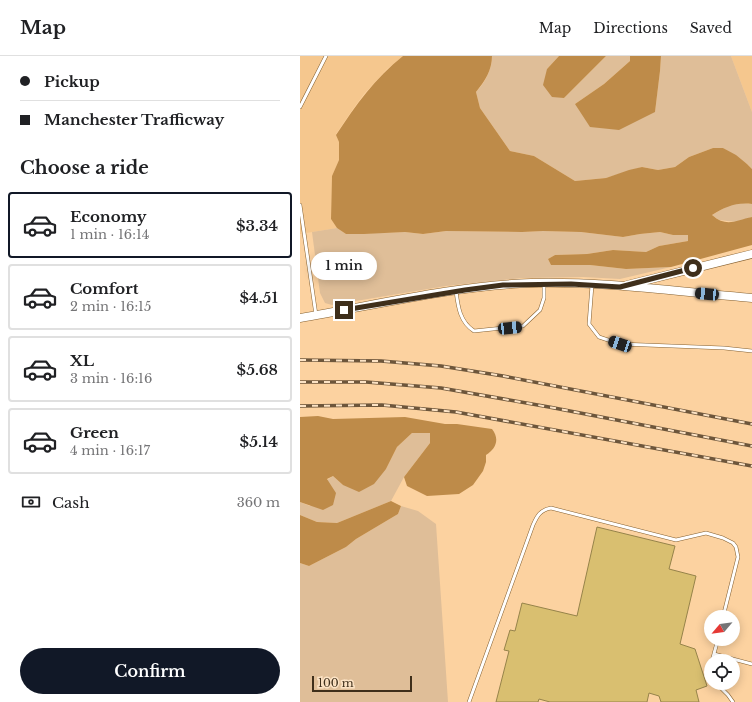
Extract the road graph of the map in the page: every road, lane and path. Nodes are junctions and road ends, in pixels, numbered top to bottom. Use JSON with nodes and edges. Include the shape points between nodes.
{"nodes":[{"id":1,"x":326,"y":56,"type":"edge"},
{"id":2,"x":300,"y":107,"type":"edge"},
{"id":3,"x":300,"y":205,"type":"edge"},
{"id":4,"x":752,"y":254,"type":"edge"},
{"id":5,"x":544,"y":283,"type":"junction"},
{"id":6,"x":592,"y":285,"type":"junction"},
{"id":7,"x":620,"y":287,"type":"junction"},
{"id":8,"x":456,"y":291,"type":"junction"},
{"id":9,"x":752,"y":298,"type":"edge"},
{"id":10,"x":316,"y":315,"type":"junction"},
{"id":11,"x":300,"y":318,"type":"edge"},
{"id":12,"x":752,"y":351,"type":"edge"},
{"id":13,"x":725,"y":610,"type":"edge"},
{"id":14,"x":716,"y":646,"type":"edge"},
{"id":15,"x":714,"y":654,"type":"edge"},
{"id":16,"x":740,"y":661,"type":"edge"},
{"id":17,"x":752,"y":664,"type":"edge"},
{"id":18,"x":724,"y":690,"type":"edge"},
{"id":19,"x":469,"y":702,"type":"edge"},
{"id":20,"x":733,"y":702,"type":"edge"}],
"edges":[{"from":1,"to":2,"type":"lane"},
{"from":3,"to":10,"type":"lane"},
{"from":4,"to":7,"type":"main road"},
{"from":5,"to":6,"type":"main road"},
{"from":5,"to":8,"type":"main road"},
{"from":5,"to":8,"type":"lane","via":[[544,298],[540,310],[523,326],[474,331],[462,319]]},
{"from":6,"to":7,"type":"main road"},
{"from":6,"to":12,"type":"lane","via":[[590,324],[599,337],[620,344]]},
{"from":7,"to":9,"type":"main road"},
{"from":8,"to":10,"type":"main road"},
{"from":10,"to":11,"type":"main road"},
{"from":13,"to":19,"type":"lane","via":[[738,557],[733,543],[706,533],[676,540],[551,508],[543,510],[533,525]]},
{"from":14,"to":15,"type":"lane"},
{"from":16,"to":17,"type":"lane"},
{"from":18,"to":20,"type":"lane"}]}
